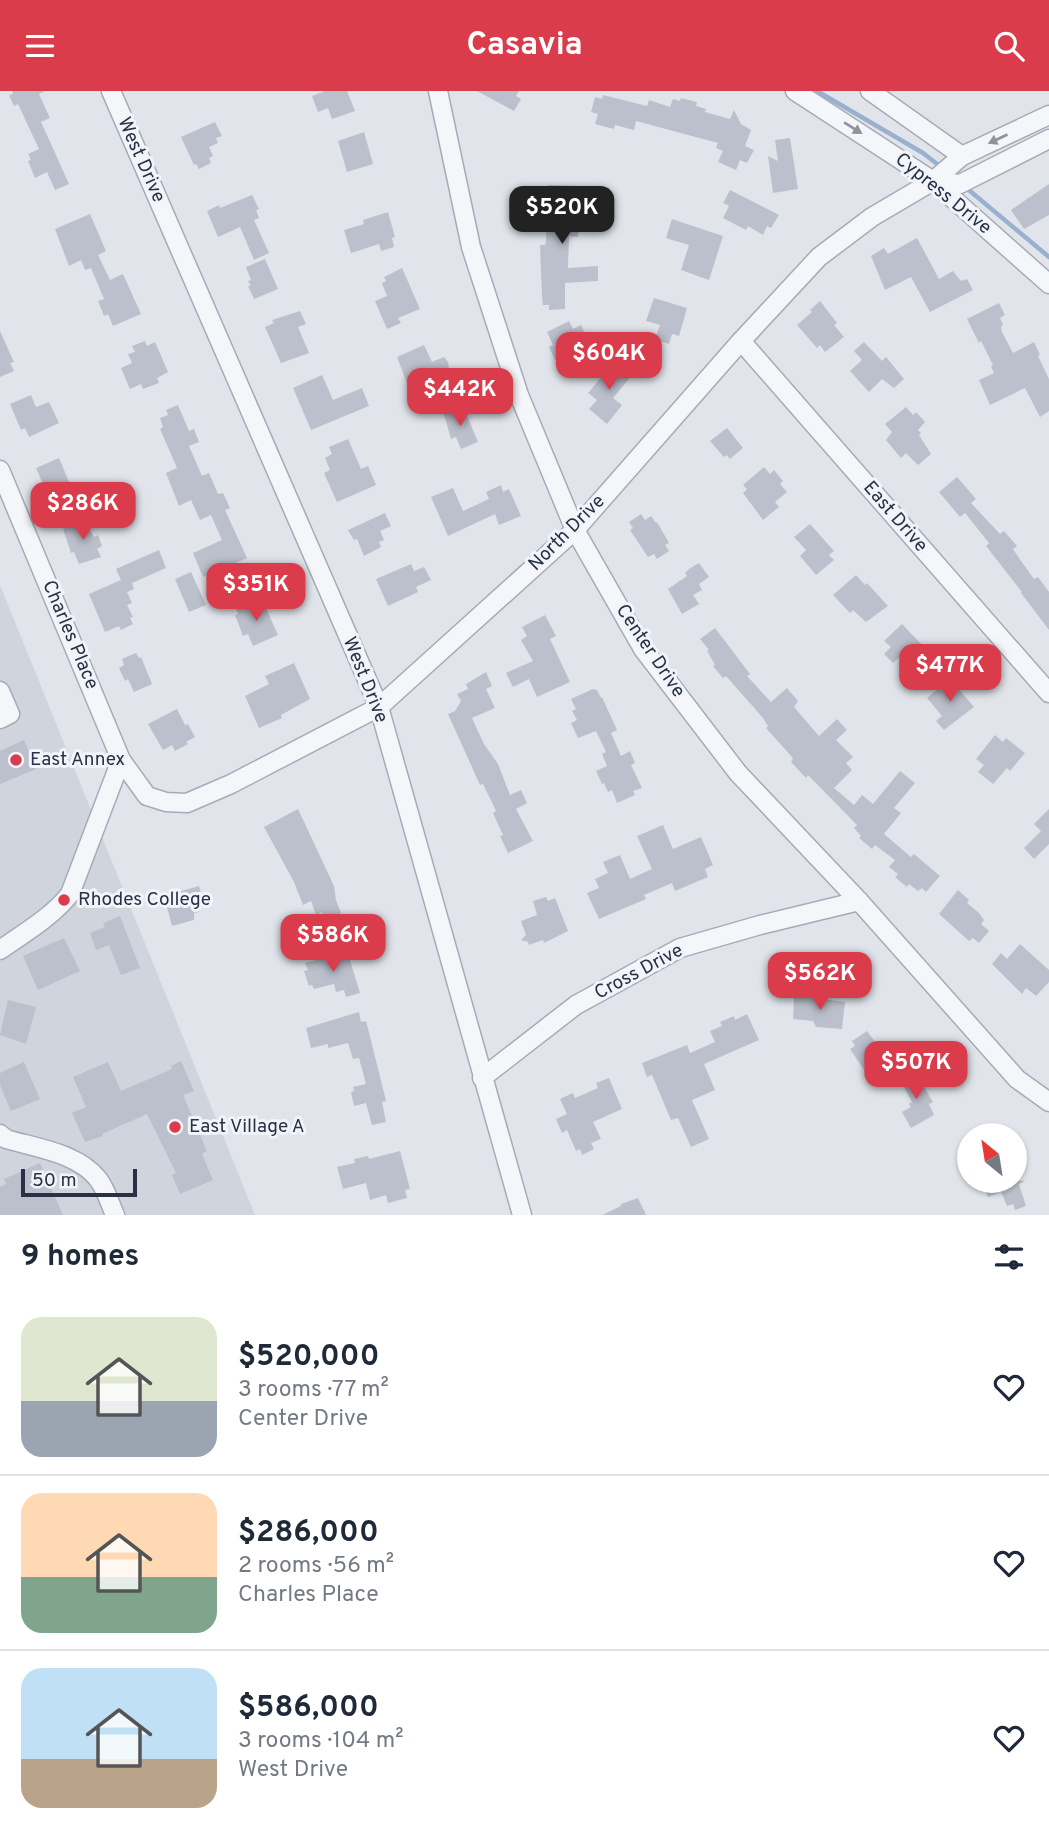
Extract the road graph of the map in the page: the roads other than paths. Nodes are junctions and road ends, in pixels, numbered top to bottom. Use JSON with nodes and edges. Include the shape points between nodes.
{"nodes":[{"id":1,"x":111,"y":91,"type":"edge"},
{"id":2,"x":439,"y":91,"type":"edge"},
{"id":3,"x":795,"y":91,"type":"edge"},
{"id":4,"x":870,"y":91,"type":"edge"},
{"id":5,"x":1049,"y":115,"type":"edge"},
{"id":6,"x":1049,"y":139,"type":"edge"},
{"id":7,"x":950,"y":174,"type":"junction"},
{"id":8,"x":1049,"y":284,"type":"edge"},
{"id":9,"x":741,"y":341,"type":"junction"},
{"id":10,"x":0,"y":470,"type":"edge"},
{"id":11,"x":575,"y":530,"type":"junction"},
{"id":12,"x":0,"y":691,"type":"edge"},
{"id":13,"x":1049,"y":693,"type":"edge"},
{"id":14,"x":379,"y":707,"type":"junction"},
{"id":15,"x":0,"y":719,"type":"edge"},
{"id":16,"x":121,"y":760,"type":"junction"},
{"id":17,"x":147,"y":796,"type":"joint"},
{"id":18,"x":859,"y":901,"type":"junction"},
{"id":19,"x":0,"y":950,"type":"edge"},
{"id":20,"x":482,"y":1077,"type":"junction"},
{"id":21,"x":1049,"y":1102,"type":"edge"},
{"id":22,"x":0,"y":1134,"type":"edge"},
{"id":23,"x":115,"y":1215,"type":"edge"},
{"id":24,"x":522,"y":1215,"type":"edge"}],
"edges":[{"from":1,"to":14,"type":"street","name":"West Drive"},
{"from":2,"to":11,"type":"street","name":"Center Drive","via":[[471,247],[519,395]]},
{"from":3,"to":7,"type":"street","name":"Cypress Drive","one_way":true},
{"from":4,"to":7,"type":"street","name":"Cypress Drive"},
{"from":5,"to":7,"type":"street","name":"North Drive","one_way":true},
{"from":6,"to":7,"type":"street","name":"North Drive"},
{"from":7,"to":8,"type":"street","name":"Cypress Drive"},
{"from":7,"to":9,"type":"street","name":"North Drive","via":[[872,217],[819,257]]},
{"from":9,"to":11,"type":"street","name":"North Drive"},
{"from":9,"to":13,"type":"street","name":"East Drive"},
{"from":10,"to":16,"type":"street","name":"Charles Place"},
{"from":11,"to":14,"type":"street","name":"North Drive"},
{"from":11,"to":18,"type":"street","name":"Center Drive","via":[[643,649],[738,773]]},
{"from":12,"to":15,"type":"street","via":[[10,715]]},
{"from":14,"to":17,"type":"street","name":"North Drive","via":[[187,803]]},
{"from":14,"to":20,"type":"street","name":"West Drive"},
{"from":16,"to":17,"type":"street","name":"Charles Place"},
{"from":16,"to":19,"type":"street","via":[[70,894]]},
{"from":18,"to":20,"type":"street","name":"Cross Drive","via":[[680,948],[576,1005]]},
{"from":18,"to":21,"type":"street","name":"Center Drive","via":[[1017,1079]]},
{"from":20,"to":24,"type":"street","name":"West Drive"},
{"from":22,"to":23,"type":"street","via":[[77,1161],[99,1181]]}]}
